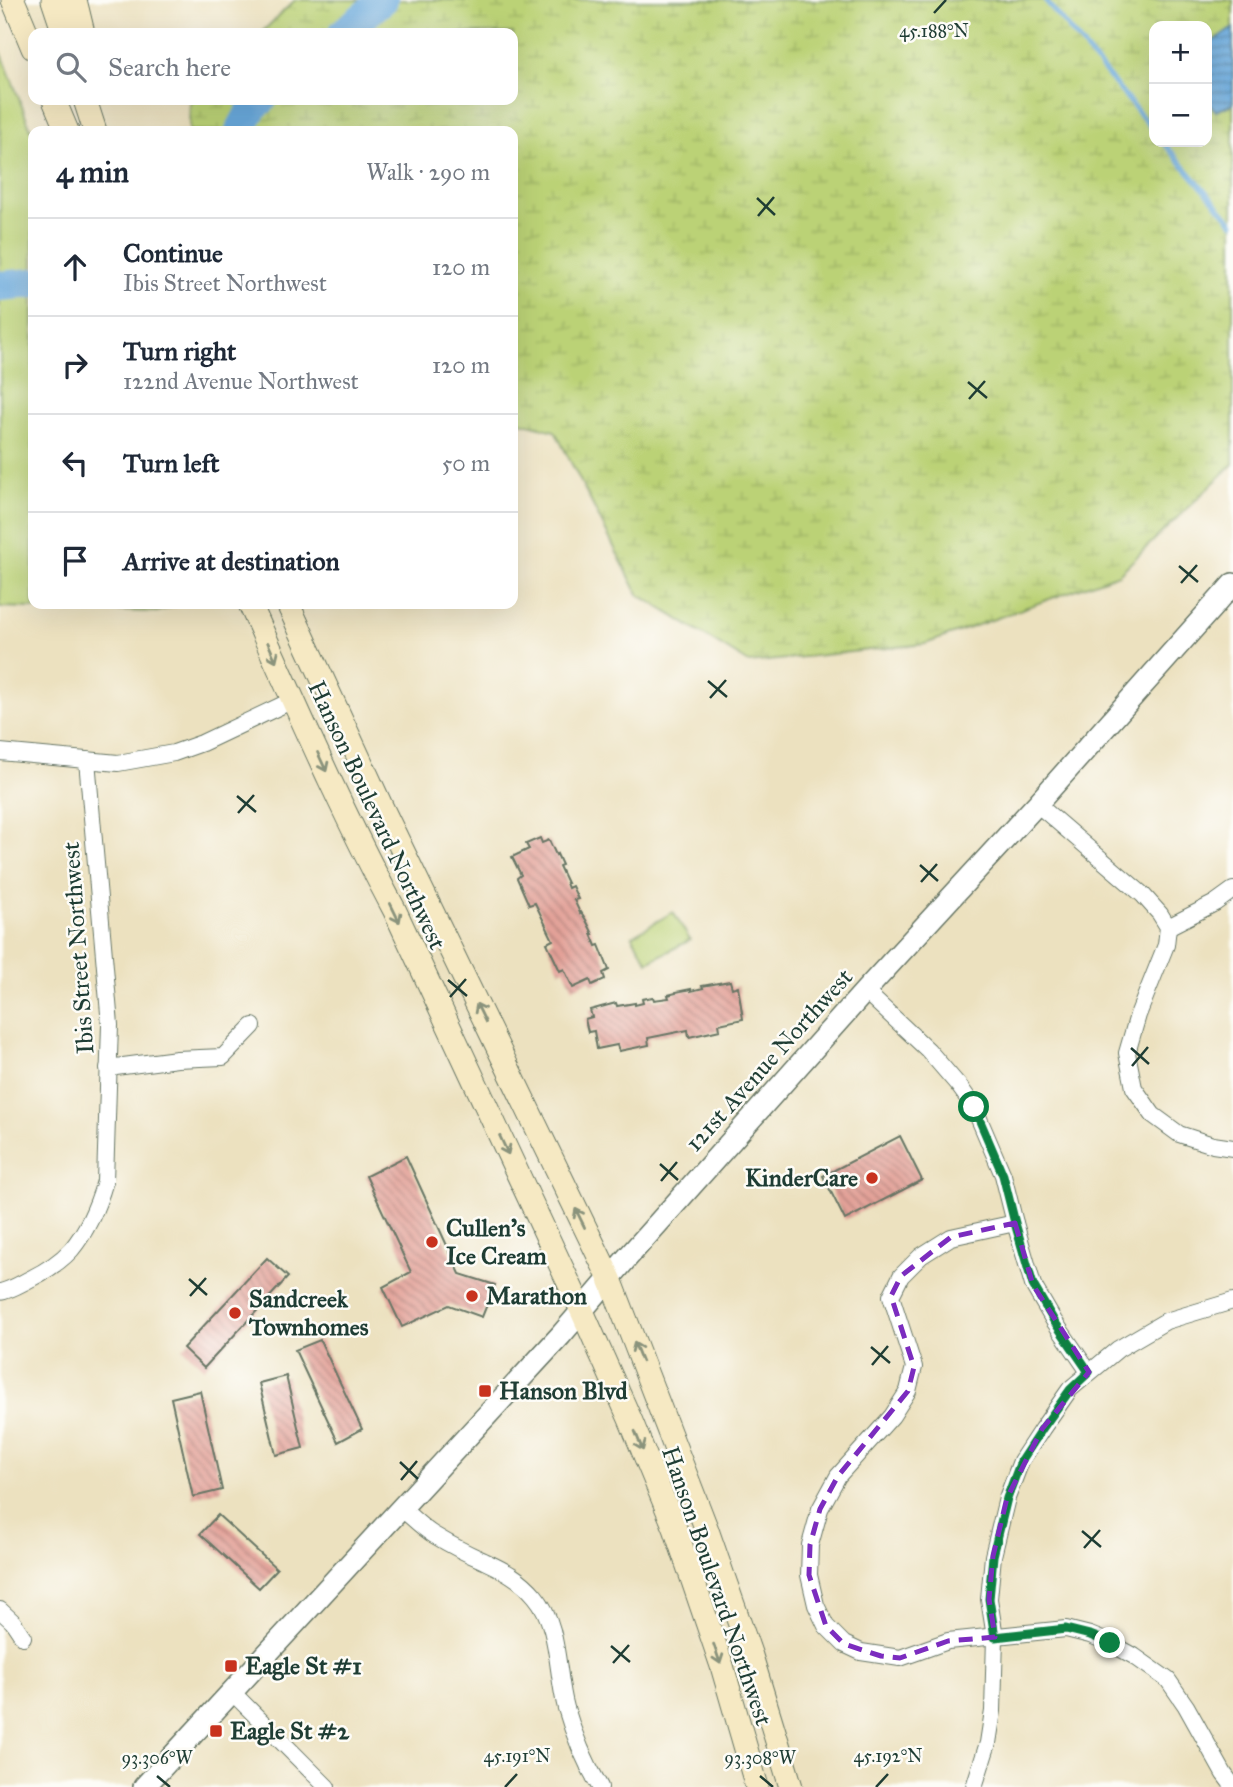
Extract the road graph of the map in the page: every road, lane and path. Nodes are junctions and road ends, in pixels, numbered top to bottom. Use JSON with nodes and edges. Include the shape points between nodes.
{"nodes":[{"id":1,"x":13,"y":0,"type":"edge"},
{"id":2,"x":53,"y":0,"type":"edge"},
{"id":3,"x":75,"y":0,"type":"edge"},
{"id":4,"x":62,"y":28,"type":"edge"},
{"id":5,"x":82,"y":28,"type":"edge"},
{"id":6,"x":28,"y":36,"type":"edge"},
{"id":7,"x":56,"y":105,"type":"edge"},
{"id":8,"x":87,"y":105,"type":"edge"},
{"id":9,"x":98,"y":105,"type":"edge"},
{"id":10,"x":65,"y":126,"type":"edge"},
{"id":11,"x":93,"y":126,"type":"edge"},
{"id":12,"x":101,"y":126,"type":"edge"},
{"id":13,"x":1232,"y":587,"type":"edge"},
{"id":14,"x":252,"y":609,"type":"edge"},
{"id":15,"x":277,"y":609,"type":"edge"},
{"id":16,"x":290,"y":609,"type":"edge"},
{"id":17,"x":293,"y":700,"type":"junction"},
{"id":18,"x":0,"y":752,"type":"edge"},
{"id":19,"x":86,"y":760,"type":"junction"},
{"id":20,"x":1037,"y":804,"type":"junction"},
{"id":21,"x":405,"y":856,"type":"junction"},
{"id":22,"x":1233,"y":890,"type":"edge"},
{"id":23,"x":1168,"y":927,"type":"junction"},
{"id":24,"x":865,"y":991,"type":"junction"},
{"id":25,"x":253,"y":1026,"type":"dead end"},
{"id":26,"x":108,"y":1068,"type":"junction"},
{"id":27,"x":1233,"y":1148,"type":"edge"},
{"id":28,"x":1015,"y":1223,"type":"junction"},
{"id":29,"x":610,"y":1279,"type":"junction"},
{"id":30,"x":0,"y":1292,"type":"edge"},
{"id":31,"x":1233,"y":1301,"type":"edge"},
{"id":32,"x":582,"y":1311,"type":"junction"},
{"id":33,"x":1089,"y":1372,"type":"junction"},
{"id":34,"x":401,"y":1508,"type":"junction"},
{"id":35,"x":0,"y":1610,"type":"edge"},
{"id":36,"x":23,"y":1637,"type":"dead end"},
{"id":37,"x":995,"y":1637,"type":"junction"},
{"id":38,"x":232,"y":1692,"type":"junction"},
{"id":39,"x":1233,"y":1786,"type":"edge"},
{"id":40,"x":144,"y":1787,"type":"edge"},
{"id":41,"x":327,"y":1787,"type":"edge"},
{"id":42,"x":600,"y":1787,"type":"edge"},
{"id":43,"x":757,"y":1787,"type":"edge"},
{"id":44,"x":791,"y":1787,"type":"edge"},
{"id":45,"x":974,"y":1787,"type":"edge"}],
"edges":[{"from":1,"to":6,"type":"main road"},
{"from":2,"to":4,"type":"main road"},
{"from":3,"to":5,"type":"main road"},
{"from":7,"to":10,"type":"main road"},
{"from":8,"to":11,"type":"main road"},
{"from":9,"to":12,"type":"main road"},
{"from":13,"to":20,"type":"street","name":"121st Avenue Northwest"},
{"from":14,"to":17,"type":"main road","name":"Hanson Boulevard Northwest","one_way":true},
{"from":15,"to":21,"type":"main road","via":[[383,835]]},
{"from":16,"to":21,"type":"main road","name":"Hanson Boulevard Northwest"},
{"from":17,"to":19,"type":"street","via":[[174,753],[118,763]]},
{"from":17,"to":32,"type":"main road","name":"Hanson Boulevard Northwest","one_way":true},
{"from":18,"to":19,"type":"street"},
{"from":19,"to":26,"type":"street","name":"Ibis Street Northwest","via":[[110,1026]]},
{"from":20,"to":23,"type":"street","via":[[1143,895]]},
{"from":20,"to":24,"type":"street","name":"121st Avenue Northwest"},
{"from":29,"to":21,"type":"main road","name":"Hanson Boulevard Northwest","one_way":true},
{"from":22,"to":23,"type":"street"},
{"from":23,"to":27,"type":"street","via":[[1127,1053],[1134,1088],[1153,1115],[1179,1134]]},
{"from":24,"to":28,"type":"street","via":[[928,1050],[974,1107],[1003,1175]]},
{"from":24,"to":29,"type":"street","name":"121st Avenue Northwest"},
{"from":25,"to":26,"type":"street","via":[[223,1057]]},
{"from":26,"to":30,"type":"street","name":"Ibis Street Northwest","via":[[105,1181],[99,1202],[70,1251],[42,1273]]},
{"from":28,"to":33,"type":"street","via":[[1033,1285]]},
{"from":28,"to":37,"type":"street","via":[[951,1237],[901,1276],[891,1296],[914,1367],[908,1391],[892,1416],[838,1476],[820,1508],[810,1545],[809,1575],[826,1626],[861,1652],[900,1658],[948,1641]]},
{"from":29,"to":32,"type":"street","name":"121st Avenue Northwest"},
{"from":44,"to":29,"type":"main road","name":"Hanson Boulevard Northwest","one_way":true,"via":[[707,1530]]},
{"from":31,"to":33,"type":"street","via":[[1166,1321]]},
{"from":32,"to":34,"type":"street","name":"121st Avenue Northwest"},
{"from":32,"to":43,"type":"main road","name":"Hanson Boulevard Northwest","one_way":true,"via":[[675,1528]]},
{"from":33,"to":37,"type":"street","via":[[1070,1390],[1021,1461],[1007,1498],[993,1556],[989,1599]]},
{"from":34,"to":38,"type":"street","name":"121st Avenue Northwest"},
{"from":34,"to":42,"type":"street","via":[[432,1534],[510,1573],[536,1597],[554,1634],[566,1707],[576,1737]]},
{"from":35,"to":36,"type":"street"},
{"from":37,"to":39,"type":"street","via":[[1066,1629],[1134,1656],[1168,1680]]},
{"from":37,"to":45,"type":"street","via":[[993,1711]]},
{"from":38,"to":40,"type":"street","name":"121st Avenue Northwest"},
{"from":38,"to":41,"type":"street"}]}
